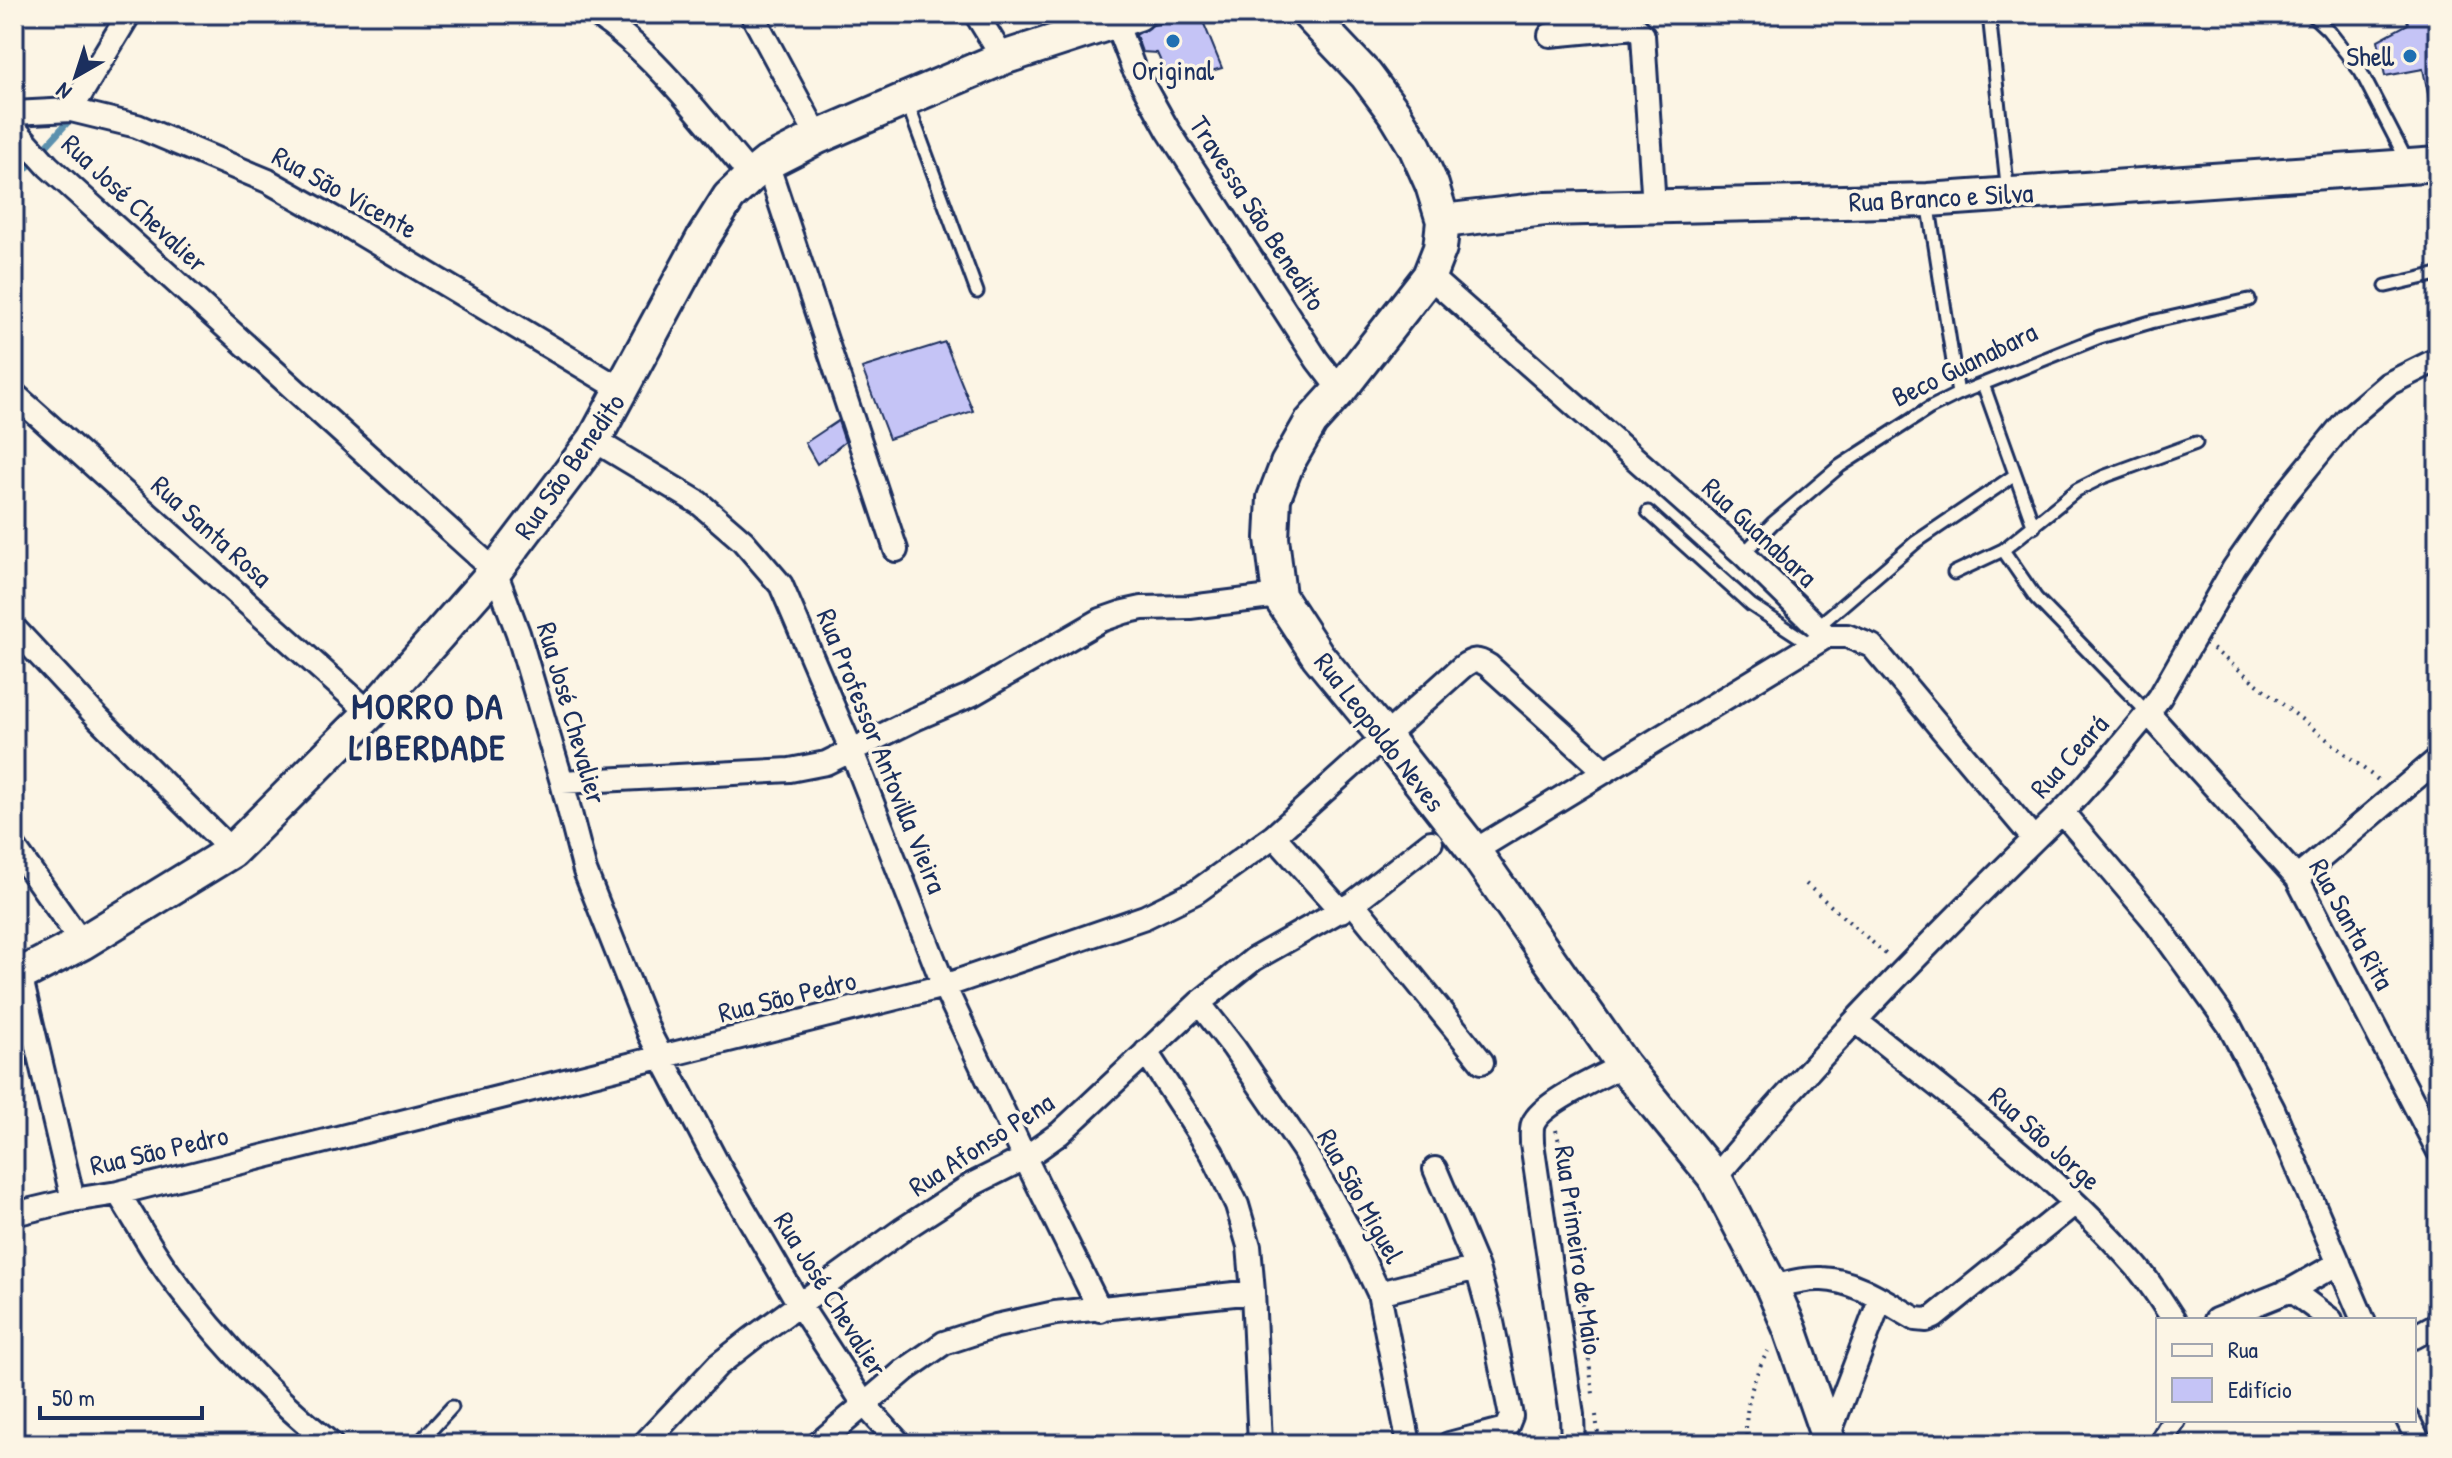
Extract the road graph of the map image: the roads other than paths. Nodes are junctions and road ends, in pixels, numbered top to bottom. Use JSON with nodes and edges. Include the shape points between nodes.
{"nodes":[{"id":1,"x":129,"y":14,"type":"edge"},
{"id":2,"x":595,"y":14,"type":"edge"},
{"id":3,"x":752,"y":14,"type":"edge"},
{"id":4,"x":976,"y":14,"type":"edge"},
{"id":5,"x":1308,"y":14,"type":"edge"},
{"id":6,"x":1989,"y":14,"type":"edge"},
{"id":7,"x":2311,"y":14,"type":"edge"},
{"id":8,"x":1126,"y":17,"type":"edge"},
{"id":9,"x":1550,"y":35,"type":"dead end"},
{"id":10,"x":1003,"y":58,"type":"junction"},
{"id":11,"x":906,"y":99,"type":"junction"},
{"id":12,"x":77,"y":112,"type":"junction"},
{"id":13,"x":14,"y":113,"type":"edge"},
{"id":14,"x":14,"y":128,"type":"edge"},
{"id":15,"x":818,"y":137,"type":"junction"},
{"id":16,"x":2424,"y":165,"type":"edge"},
{"id":17,"x":759,"y":170,"type":"junction"},
{"id":18,"x":2008,"y":194,"type":"junction"},
{"id":19,"x":1928,"y":200,"type":"junction"},
{"id":20,"x":1654,"y":207,"type":"junction"},
{"id":21,"x":1443,"y":221,"type":"junction"},
{"id":22,"x":2438,"y":274,"type":"edge"},
{"id":23,"x":1429,"y":276,"type":"junction"},
{"id":24,"x":2386,"y":286,"type":"dead end"},
{"id":25,"x":977,"y":292,"type":"dead end"},
{"id":26,"x":2249,"y":300,"type":"dead end"},
{"id":27,"x":2438,"y":359,"type":"edge"},
{"id":28,"x":1983,"y":384,"type":"junction"},
{"id":29,"x":622,"y":390,"type":"junction"},
{"id":30,"x":1340,"y":390,"type":"junction"},
{"id":31,"x":14,"y":394,"type":"edge"},
{"id":32,"x":1958,"y":394,"type":"junction"},
{"id":33,"x":594,"y":440,"type":"junction"},
{"id":34,"x":2196,"y":443,"type":"dead end"},
{"id":35,"x":2015,"y":475,"type":"junction"},
{"id":36,"x":1648,"y":512,"type":"dead end"},
{"id":37,"x":2034,"y":527,"type":"junction"},
{"id":38,"x":896,"y":550,"type":"dead end"},
{"id":39,"x":2003,"y":550,"type":"junction"},
{"id":40,"x":1743,"y":554,"type":"junction"},
{"id":41,"x":495,"y":571,"type":"junction"},
{"id":42,"x":1954,"y":573,"type":"dead end"},
{"id":43,"x":1279,"y":596,"type":"junction"},
{"id":44,"x":14,"y":628,"type":"edge"},
{"id":45,"x":1818,"y":636,"type":"junction"},
{"id":46,"x":370,"y":713,"type":"junction"},
{"id":47,"x":2148,"y":713,"type":"junction"},
{"id":48,"x":1384,"y":736,"type":"junction"},
{"id":49,"x":851,"y":749,"type":"junction"},
{"id":50,"x":2438,"y":759,"type":"edge"},
{"id":51,"x":1605,"y":771,"type":"junction"},
{"id":52,"x":562,"y":782,"type":"junction"},
{"id":53,"x":2062,"y":812,"type":"junction"},
{"id":54,"x":1274,"y":836,"type":"junction"},
{"id":55,"x":2033,"y":838,"type":"junction"},
{"id":56,"x":1431,"y":842,"type":"dead end"},
{"id":57,"x":14,"y":847,"type":"edge"},
{"id":58,"x":232,"y":851,"type":"junction"},
{"id":59,"x":1474,"y":851,"type":"junction"},
{"id":60,"x":2297,"y":878,"type":"junction"},
{"id":61,"x":1347,"y":907,"type":"junction"},
{"id":62,"x":82,"y":943,"type":"junction"},
{"id":63,"x":17,"y":976,"type":"edge"},
{"id":64,"x":944,"y":986,"type":"junction"},
{"id":65,"x":1199,"y":1003,"type":"junction"},
{"id":66,"x":1856,"y":1021,"type":"junction"},
{"id":67,"x":1146,"y":1052,"type":"junction"},
{"id":68,"x":663,"y":1058,"type":"junction"},
{"id":69,"x":1482,"y":1062,"type":"dead end"},
{"id":70,"x":1623,"y":1065,"type":"junction"},
{"id":71,"x":2438,"y":1150,"type":"edge"},
{"id":72,"x":1025,"y":1158,"type":"junction"},
{"id":73,"x":1435,"y":1169,"type":"dead end"},
{"id":74,"x":1715,"y":1178,"type":"junction"},
{"id":75,"x":118,"y":1193,"type":"junction"},
{"id":76,"x":73,"y":1200,"type":"junction"},
{"id":77,"x":2075,"y":1203,"type":"junction"},
{"id":78,"x":14,"y":1214,"type":"edge"},
{"id":79,"x":2339,"y":1263,"type":"junction"},
{"id":80,"x":1477,"y":1268,"type":"junction"},
{"id":81,"x":1772,"y":1287,"type":"junction"},
{"id":82,"x":2291,"y":1290,"type":"junction"},
{"id":83,"x":1253,"y":1292,"type":"junction"},
{"id":84,"x":1379,"y":1293,"type":"junction"},
{"id":85,"x":1880,"y":1300,"type":"junction"},
{"id":86,"x":799,"y":1304,"type":"junction"},
{"id":87,"x":1100,"y":1310,"type":"junction"},
{"id":88,"x":2173,"y":1318,"type":"edge"},
{"id":89,"x":2221,"y":1318,"type":"edge"},
{"id":90,"x":2328,"y":1318,"type":"edge"},
{"id":91,"x":2362,"y":1318,"type":"edge"},
{"id":92,"x":2438,"y":1324,"type":"edge"},
{"id":93,"x":2416,"y":1336,"type":"edge"},
{"id":94,"x":864,"y":1404,"type":"junction"},
{"id":95,"x":452,"y":1407,"type":"dead end"},
{"id":96,"x":2173,"y":1422,"type":"edge"},
{"id":97,"x":2409,"y":1422,"type":"edge"},
{"id":98,"x":1829,"y":1440,"type":"edge"},
{"id":99,"x":331,"y":1444,"type":"edge"},
{"id":100,"x":418,"y":1444,"type":"edge"},
{"id":101,"x":644,"y":1444,"type":"edge"},
{"id":102,"x":818,"y":1444,"type":"edge"},
{"id":103,"x":900,"y":1444,"type":"edge"},
{"id":104,"x":1260,"y":1444,"type":"edge"},
{"id":105,"x":1409,"y":1444,"type":"edge"},
{"id":106,"x":1449,"y":1444,"type":"edge"},
{"id":107,"x":1573,"y":1444,"type":"edge"},
{"id":108,"x":2160,"y":1444,"type":"edge"},
{"id":109,"x":2420,"y":1444,"type":"edge"}],
"edges":[{"from":1,"to":12,"type":"street"},
{"from":2,"to":17,"type":"street"},
{"from":3,"to":15,"type":"street"},
{"from":4,"to":10,"type":"street"},
{"from":5,"to":21,"type":"street","name":"Rua Leopoldo Neves","via":[[1395,114],[1415,147]]},
{"from":6,"to":18,"type":"lane"},
{"from":7,"to":16,"type":"lane","via":[[2361,72]]},
{"from":8,"to":10,"type":"street","name":"Rua São Benedito"},
{"from":8,"to":30,"type":"street","name":"Travessa São Benedito","via":[[1133,67],[1168,130]]},
{"from":9,"to":20,"type":"street","via":[[1635,27],[1643,35]]},
{"from":10,"to":11,"type":"street","name":"Rua São Benedito"},
{"from":11,"to":15,"type":"street","name":"Rua São Benedito"},
{"from":11,"to":25,"type":"lane"},
{"from":12,"to":13,"type":"street","name":"Rua São Vicente"},
{"from":12,"to":29,"type":"street","name":"Rua São Vicente","via":[[137,126],[268,181]]},
{"from":14,"to":41,"type":"street","name":"Rua José Chevalier","via":[[46,163]]},
{"from":15,"to":17,"type":"street","name":"Rua São Benedito"},
{"from":16,"to":18,"type":"street","name":"Rua Branco e Silva"},
{"from":17,"to":29,"type":"street","name":"Rua São Benedito","via":[[729,197],[703,238]]},
{"from":17,"to":38,"type":"street"},
{"from":18,"to":19,"type":"street","name":"Rua Branco e Silva"},
{"from":19,"to":20,"type":"street","name":"Rua Branco e Silva"},
{"from":19,"to":32,"type":"lane"},
{"from":20,"to":21,"type":"street","name":"Rua Branco e Silva","via":[[1545,209]]},
{"from":21,"to":23,"type":"street","name":"Rua Leopoldo Neves"},
{"from":22,"to":24,"type":"lane"},
{"from":23,"to":30,"type":"street","name":"Rua Leopoldo Neves"},
{"from":23,"to":40,"type":"street","name":"Rua Guanabara"},
{"from":26,"to":28,"type":"lane","name":"Beco Guanabara","via":[[2100,337]]},
{"from":27,"to":47,"type":"street","name":"Rua Ceará","via":[[2388,384],[2347,419],[2234,568]]},
{"from":28,"to":32,"type":"lane","name":"Beco Guanabara"},
{"from":28,"to":35,"type":"lane"},
{"from":29,"to":33,"type":"street","name":"Rua São Benedito"},
{"from":30,"to":43,"type":"street","name":"Rua Leopoldo Neves","via":[[1311,422],[1274,498],[1272,538]]},
{"from":31,"to":46,"type":"street","name":"Rua Santa Rosa"},
{"from":32,"to":40,"type":"lane","name":"Beco Guanabara","via":[[1840,466]]},
{"from":33,"to":41,"type":"street","name":"Rua São Benedito"},
{"from":33,"to":49,"type":"street","name":"Rua Professor Antovilla Vieira","via":[[699,503],[743,541],[781,585]]},
{"from":34,"to":37,"type":"lane","via":[[2077,490]]},
{"from":35,"to":37,"type":"lane"},
{"from":35,"to":45,"type":"lane","via":[[1916,542]]},
{"from":36,"to":45,"type":"lane","via":[[1751,605]]},
{"from":37,"to":39,"type":"lane"},
{"from":39,"to":42,"type":"lane"},
{"from":39,"to":47,"type":"lane","via":[[2036,598]]},
{"from":40,"to":45,"type":"street","name":"Rua Guanabara"},
{"from":41,"to":46,"type":"street","name":"Rua São Benedito"},
{"from":41,"to":52,"type":"street","name":"Rua José Chevalier"},
{"from":43,"to":48,"type":"street","name":"Rua Leopoldo Neves","via":[[1318,656]]},
{"from":43,"to":49,"type":"street","via":[[1142,608],[1112,616],[971,695]]},
{"from":44,"to":58,"type":"street"},
{"from":45,"to":51,"type":"street"},
{"from":45,"to":55,"type":"street","via":[[1847,636],[1872,646]]},
{"from":46,"to":58,"type":"street","name":"Rua São Benedito"},
{"from":47,"to":53,"type":"street","name":"Rua Ceará"},
{"from":47,"to":60,"type":"street","name":"Rua Santa Rita"},
{"from":48,"to":51,"type":"street","name":"Rua São Pedro","via":[[1468,662],[1479,659]]},
{"from":48,"to":54,"type":"street","name":"Rua São Pedro"},
{"from":48,"to":59,"type":"street","name":"Rua Leopoldo Neves"},
{"from":49,"to":52,"type":"street","via":[[826,763],[790,770]]},
{"from":49,"to":64,"type":"street","name":"Rua Professor Antovilla Vieira"},
{"from":50,"to":60,"type":"street"},
{"from":51,"to":59,"type":"street"},
{"from":52,"to":68,"type":"street","name":"Rua José Chevalier","via":[[585,871]]},
{"from":53,"to":55,"type":"street","name":"Rua Ceará"},
{"from":53,"to":79,"type":"street","via":[[2153,919],[2229,1025],[2273,1109]]},
{"from":54,"to":61,"type":"street"},
{"from":54,"to":64,"type":"street","name":"Rua São Pedro","via":[[1196,892],[1145,917]]},
{"from":55,"to":66,"type":"street","name":"Rua Ceará"},
{"from":56,"to":61,"type":"street","name":"Rua Afonso Pena"},
{"from":57,"to":62,"type":"street"},
{"from":58,"to":62,"type":"street","name":"Rua São Benedito"},
{"from":59,"to":70,"type":"street","name":"Rua Leopoldo Neves"},
{"from":60,"to":71,"type":"street","name":"Rua Santa Rita"},
{"from":61,"to":65,"type":"street","name":"Rua Afonso Pena","via":[[1254,959]]},
{"from":61,"to":69,"type":"street"},
{"from":62,"to":63,"type":"street","name":"Rua São Benedito"},
{"from":63,"to":76,"type":"street"},
{"from":64,"to":68,"type":"street","name":"Rua São Pedro"},
{"from":64,"to":72,"type":"street","name":"Rua Professor Antovilla Vieira"},
{"from":65,"to":67,"type":"street","name":"Rua Afonso Pena"},
{"from":65,"to":84,"type":"street","name":"Rua São Miguel","via":[[1303,1149]]},
{"from":66,"to":74,"type":"street","name":"Rua Ceará"},
{"from":66,"to":77,"type":"street","name":"Rua São Jorge","via":[[2008,1141]]},
{"from":67,"to":72,"type":"street","name":"Rua Afonso Pena","via":[[1071,1124]]},
{"from":67,"to":83,"type":"street","via":[[1212,1153],[1237,1205],[1249,1246]]},
{"from":68,"to":75,"type":"street","name":"Rua São Pedro"},
{"from":68,"to":86,"type":"street","name":"Rua José Chevalier"},
{"from":70,"to":74,"type":"street","name":"Rua Leopoldo Neves"},
{"from":70,"to":107,"type":"street","name":"Rua Primeiro de Maio","via":[[1550,1106],[1532,1125]]},
{"from":72,"to":86,"type":"street","name":"Rua Afonso Pena","via":[[902,1230]]},
{"from":72,"to":87,"type":"street","name":"Rua Professor Antovilla Vieira"},
{"from":73,"to":80,"type":"street"},
{"from":74,"to":81,"type":"street","name":"Rua Leopoldo Neves"},
{"from":75,"to":76,"type":"street","name":"Rua São Pedro"},
{"from":75,"to":99,"type":"street","via":[[167,1270],[220,1336]]},
{"from":76,"to":78,"type":"street","name":"Rua São Pedro"},
{"from":77,"to":85,"type":"street","via":[[1934,1317],[1916,1319]]},
{"from":77,"to":88,"type":"street","name":"Rua São Jorge","via":[[2138,1268]]},
{"from":79,"to":82,"type":"street"},
{"from":79,"to":91,"type":"street"},
{"from":80,"to":84,"type":"street"},
{"from":80,"to":106,"type":"street","via":[[1511,1416],[1502,1430]]},
{"from":81,"to":85,"type":"street","via":[[1826,1279]]},
{"from":81,"to":98,"type":"street","name":"Rua Leopoldo Neves"},
{"from":82,"to":89,"type":"street"},
{"from":82,"to":90,"type":"street"},
{"from":83,"to":87,"type":"street"},
{"from":83,"to":104,"type":"street"},
{"from":84,"to":105,"type":"street","name":"Rua São Miguel"},
{"from":85,"to":98,"type":"street"},
{"from":86,"to":94,"type":"street","name":"Rua José Chevalier"},
{"from":86,"to":101,"type":"street","name":"Rua Afonso Pena","via":[[718,1365]]},
{"from":87,"to":94,"type":"street","via":[[1055,1313],[944,1343]]},
{"from":92,"to":93,"type":"street"},
{"from":94,"to":102,"type":"street"},
{"from":94,"to":103,"type":"street","name":"Rua José Chevalier"},
{"from":95,"to":100,"type":"lane"},
{"from":96,"to":108,"type":"street"},
{"from":97,"to":109,"type":"street"}]}
